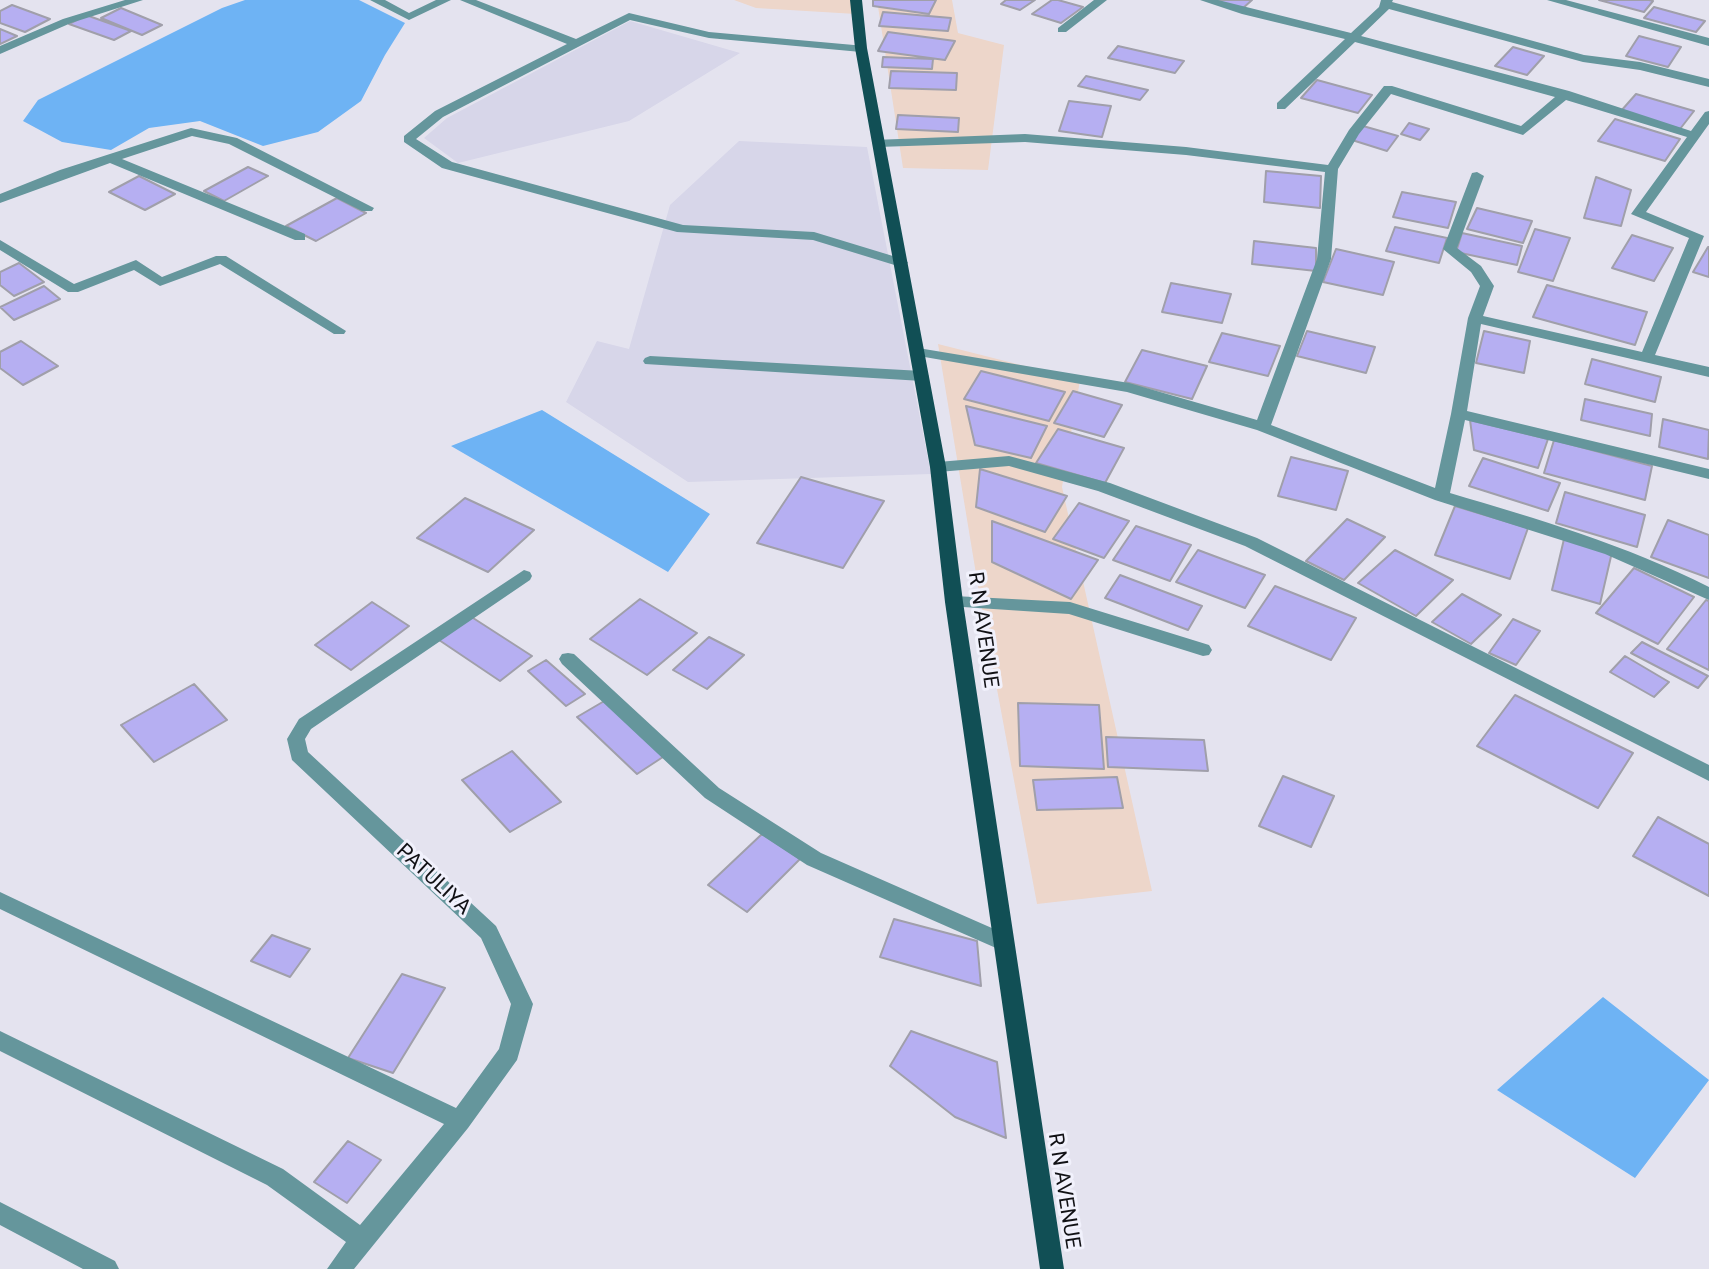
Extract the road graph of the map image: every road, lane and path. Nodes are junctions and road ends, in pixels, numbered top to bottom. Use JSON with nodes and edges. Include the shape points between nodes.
{"nodes":[{"id":1,"x":137,"y":0,"type":"edge"},
{"id":2,"x":376,"y":0,"type":"edge"},
{"id":3,"x":445,"y":0,"type":"edge"},
{"id":4,"x":466,"y":0,"type":"edge"},
{"id":5,"x":856,"y":0,"type":"edge"},
{"id":6,"x":1101,"y":0,"type":"edge"},
{"id":7,"x":1206,"y":0,"type":"edge"},
{"id":8,"x":1553,"y":0,"type":"edge"},
{"id":9,"x":1386,"y":2,"type":"edge"},
{"id":10,"x":1587,"y":4,"type":"edge"},
{"id":11,"x":1062,"y":30,"type":"dead end"},
{"id":12,"x":1351,"y":37,"type":"junction"},
{"id":13,"x":1709,"y":43,"type":"edge"},
{"id":14,"x":578,"y":44,"type":"junction"},
{"id":15,"x":860,"y":48,"type":"junction"},
{"id":16,"x":0,"y":50,"type":"edge"},
{"id":17,"x":1709,"y":83,"type":"edge"},
{"id":18,"x":1565,"y":94,"type":"junction"},
{"id":19,"x":1281,"y":106,"type":"dead end"},
{"id":20,"x":1709,"y":115,"type":"edge"},
{"id":21,"x":1695,"y":136,"type":"junction"},
{"id":22,"x":878,"y":143,"type":"junction"},
{"id":23,"x":110,"y":158,"type":"junction"},
{"id":24,"x":1332,"y":169,"type":"junction"},
{"id":25,"x":1476,"y":176,"type":"dead end"},
{"id":26,"x":0,"y":200,"type":"edge"},
{"id":27,"x":367,"y":208,"type":"dead end"},
{"id":28,"x":300,"y":237,"type":"dead end"},
{"id":29,"x":0,"y":244,"type":"edge"},
{"id":30,"x":901,"y":263,"type":"junction"},
{"id":31,"x":1475,"y":318,"type":"junction"},
{"id":32,"x":338,"y":331,"type":"dead end"},
{"id":33,"x":918,"y":352,"type":"junction"},
{"id":34,"x":1647,"y":357,"type":"junction"},
{"id":35,"x":650,"y":361,"type":"dead end"},
{"id":36,"x":1709,"y":372,"type":"edge"},
{"id":37,"x":922,"y":376,"type":"junction"},
{"id":38,"x":1459,"y":414,"type":"junction"},
{"id":39,"x":1262,"y":427,"type":"junction"},
{"id":40,"x":938,"y":467,"type":"junction"},
{"id":41,"x":1709,"y":474,"type":"edge"},
{"id":42,"x":1440,"y":496,"type":"junction"},
{"id":43,"x":524,"y":576,"type":"dead end"},
{"id":44,"x":1709,"y":594,"type":"edge"},
{"id":45,"x":954,"y":602,"type":"junction"},
{"id":46,"x":1203,"y":650,"type":"dead end"},
{"id":47,"x":569,"y":659,"type":"dead end"},
{"id":48,"x":1709,"y":774,"type":"edge"},
{"id":49,"x":0,"y":900,"type":"edge"},
{"id":50,"x":1003,"y":942,"type":"junction"},
{"id":51,"x":0,"y":1040,"type":"edge"},
{"id":52,"x":460,"y":1121,"type":"junction"},
{"id":53,"x":0,"y":1213,"type":"edge"},
{"id":54,"x":362,"y":1240,"type":"junction"},
{"id":55,"x":346,"y":1266,"type":"edge"},
{"id":56,"x":107,"y":1269,"type":"edge"},
{"id":57,"x":1052,"y":1269,"type":"edge"}],
"edges":[{"from":1,"to":16,"type":"street","via":[[67,21]]},
{"from":2,"to":3,"type":"street","via":[[409,17]]},
{"from":4,"to":14,"type":"street"},
{"from":5,"to":15,"type":"main road","name":"R N AVENUE"},
{"from":6,"to":11,"type":"street"},
{"from":7,"to":12,"type":"street"},
{"from":8,"to":10,"type":"street"},
{"from":9,"to":12,"type":"street"},
{"from":9,"to":17,"type":"street","via":[[1583,58]]},
{"from":10,"to":13,"type":"street"},
{"from":12,"to":18,"type":"street"},
{"from":12,"to":19,"type":"street"},
{"from":14,"to":15,"type":"street","via":[[629,16],[709,35]]},
{"from":14,"to":30,"type":"street","via":[[439,114],[408,139],[447,165],[682,229],[814,236]]},
{"from":15,"to":22,"type":"main road","name":"R N AVENUE"},
{"from":18,"to":21,"type":"street"},
{"from":18,"to":24,"type":"street","via":[[1523,131],[1388,89]]},
{"from":20,"to":21,"type":"street"},
{"from":21,"to":34,"type":"street","via":[[1638,214],[1697,236]]},
{"from":22,"to":24,"type":"street","via":[[1024,138]]},
{"from":22,"to":30,"type":"main road","name":"R N AVENUE"},
{"from":23,"to":26,"type":"street"},
{"from":23,"to":27,"type":"street","via":[[191,132],[233,141]]},
{"from":23,"to":28,"type":"street"},
{"from":24,"to":39,"type":"street","via":[[1324,259]]},
{"from":25,"to":31,"type":"street","via":[[1450,249],[1476,269],[1487,286]]},
{"from":29,"to":32,"type":"street","via":[[73,289],[136,264],[160,282],[221,259]]},
{"from":30,"to":33,"type":"main road","name":"R N AVENUE"},
{"from":31,"to":34,"type":"street"},
{"from":31,"to":38,"type":"street"},
{"from":33,"to":37,"type":"main road","name":"R N AVENUE"},
{"from":33,"to":39,"type":"street","via":[[1129,388]]},
{"from":34,"to":36,"type":"street"},
{"from":35,"to":37,"type":"street"},
{"from":37,"to":40,"type":"main road","name":"R N AVENUE"},
{"from":38,"to":41,"type":"street"},
{"from":38,"to":42,"type":"street"},
{"from":39,"to":42,"type":"street"},
{"from":40,"to":45,"type":"main road","name":"R N AVENUE"},
{"from":40,"to":48,"type":"street","via":[[1009,461],[1104,487],[1251,542]]},
{"from":42,"to":44,"type":"street","via":[[1612,549]]},
{"from":43,"to":52,"type":"street","name":"PATULIYA","via":[[306,724],[296,739],[299,755],[489,932],[522,1004],[509,1054]]},
{"from":45,"to":46,"type":"street","via":[[1070,608]]},
{"from":45,"to":50,"type":"main road","name":"R N AVENUE"},
{"from":47,"to":50,"type":"street","via":[[712,793],[814,859]]},
{"from":49,"to":52,"type":"street"},
{"from":50,"to":57,"type":"main road","name":"R N AVENUE"},
{"from":51,"to":54,"type":"street","via":[[275,1177]]},
{"from":52,"to":54,"type":"street","name":"PATULIYA"},
{"from":53,"to":56,"type":"street"},
{"from":54,"to":55,"type":"street","name":"PATULIYA"}]}
